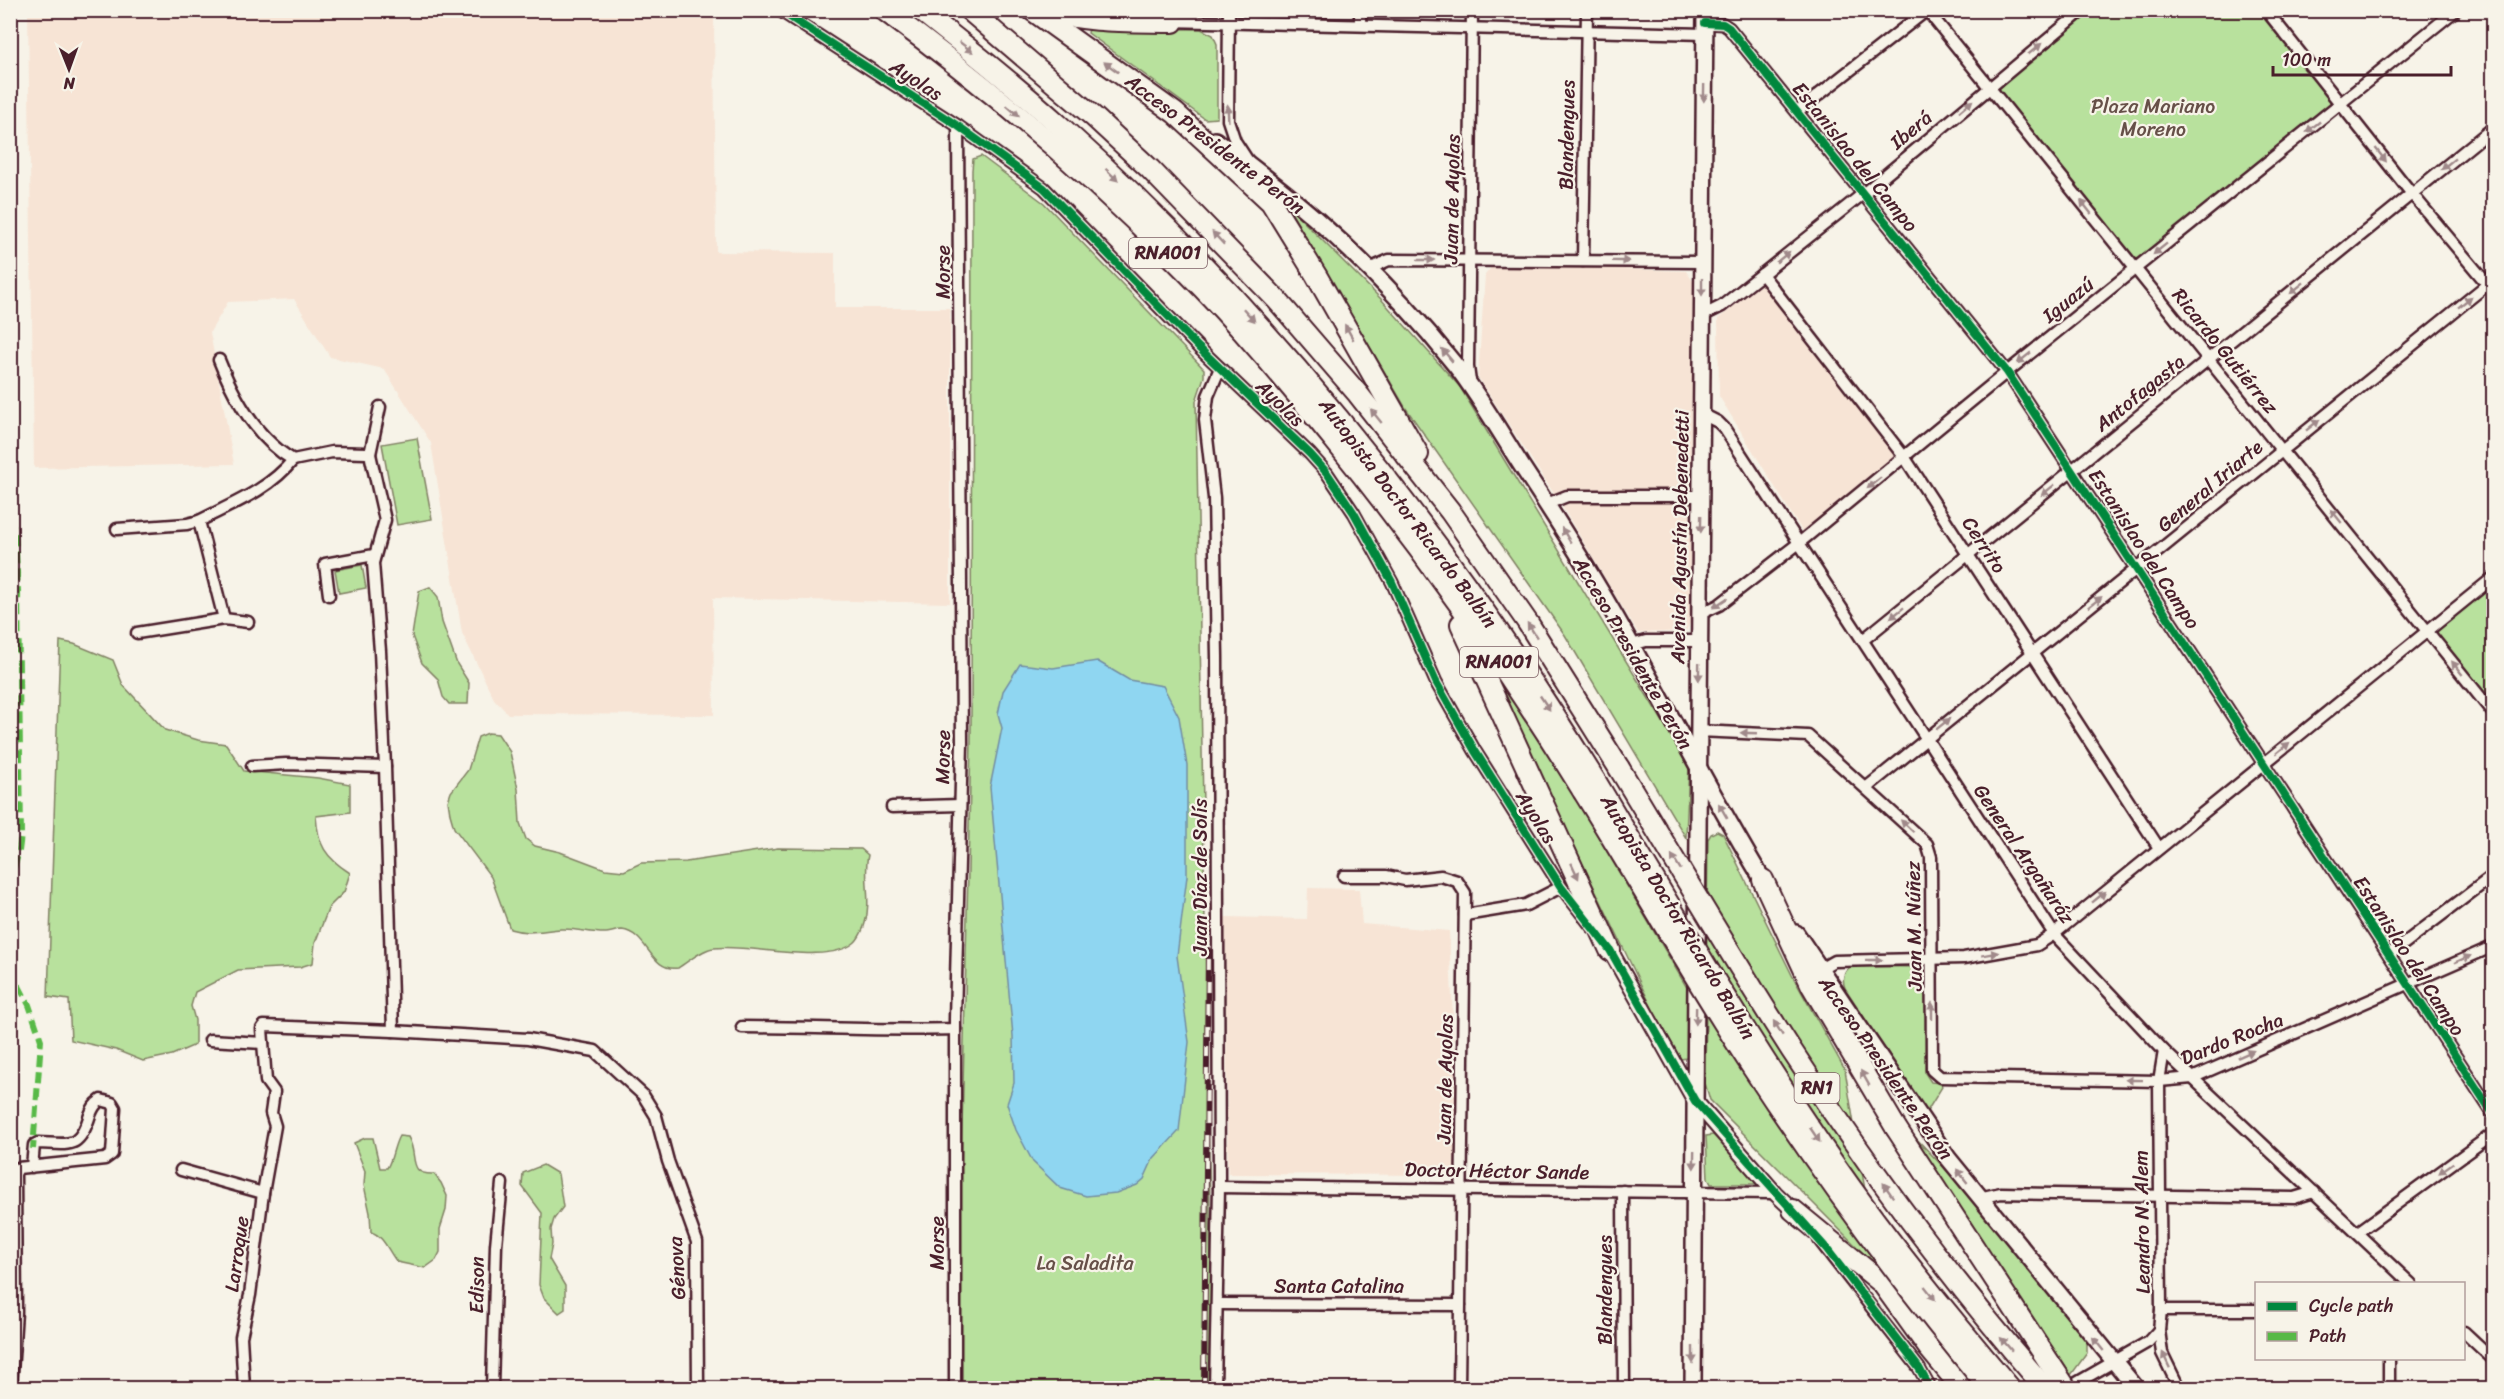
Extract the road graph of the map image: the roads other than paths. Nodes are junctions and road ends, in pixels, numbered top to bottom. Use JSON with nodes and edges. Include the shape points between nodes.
{"nodes":[{"id":1,"x":779,"y":10,"type":"edge"},
{"id":2,"x":884,"y":10,"type":"edge"},
{"id":3,"x":920,"y":10,"type":"edge"},
{"id":4,"x":969,"y":10,"type":"edge"},
{"id":5,"x":1032,"y":10,"type":"edge"},
{"id":6,"x":1044,"y":10,"type":"edge"},
{"id":7,"x":1134,"y":10,"type":"edge"},
{"id":8,"x":1360,"y":10,"type":"edge"},
{"id":9,"x":1472,"y":10,"type":"edge"},
{"id":10,"x":1587,"y":10,"type":"edge"},
{"id":11,"x":1927,"y":10,"type":"edge"},
{"id":12,"x":2083,"y":10,"type":"edge"},
{"id":13,"x":2456,"y":10,"type":"edge"},
{"id":14,"x":2268,"y":11,"type":"edge"},
{"id":15,"x":1229,"y":16,"type":"edge"},
{"id":16,"x":1173,"y":22,"type":"junction"},
{"id":17,"x":1705,"y":23,"type":"edge"},
{"id":18,"x":1360,"y":24,"type":"junction"},
{"id":19,"x":1472,"y":27,"type":"junction"},
{"id":20,"x":1587,"y":30,"type":"junction"},
{"id":21,"x":1990,"y":86,"type":"junction"},
{"id":22,"x":2342,"y":104,"type":"junction"},
{"id":23,"x":1798,"y":111,"type":"junction"},
{"id":24,"x":1175,"y":113,"type":"junction"},
{"id":25,"x":958,"y":126,"type":"junction"},
{"id":26,"x":2493,"y":128,"type":"edge"},
{"id":27,"x":1251,"y":166,"type":"junction"},
{"id":28,"x":1864,"y":193,"type":"junction"},
{"id":29,"x":2412,"y":194,"type":"junction"},
{"id":30,"x":1470,"y":260,"type":"junction"},
{"id":31,"x":1583,"y":261,"type":"junction"},
{"id":32,"x":1702,"y":262,"type":"junction"},
{"id":33,"x":1369,"y":268,"type":"junction"},
{"id":34,"x":2135,"y":269,"type":"junction"},
{"id":35,"x":1762,"y":274,"type":"junction"},
{"id":36,"x":2491,"y":285,"type":"edge"},
{"id":37,"x":1702,"y":316,"type":"junction"},
{"id":38,"x":219,"y":360,"type":"dead end"},
{"id":39,"x":2210,"y":360,"type":"junction"},
{"id":40,"x":1220,"y":368,"type":"junction"},
{"id":41,"x":2007,"y":372,"type":"junction"},
{"id":42,"x":1471,"y":388,"type":"junction"},
{"id":43,"x":380,"y":406,"type":"dead end"},
{"id":44,"x":1702,"y":414,"type":"junction"},
{"id":45,"x":2282,"y":450,"type":"junction"},
{"id":46,"x":370,"y":454,"type":"junction"},
{"id":47,"x":1905,"y":458,"type":"junction"},
{"id":48,"x":293,"y":460,"type":"junction"},
{"id":49,"x":2073,"y":470,"type":"junction"},
{"id":50,"x":1701,"y":496,"type":"junction"},
{"id":51,"x":1547,"y":504,"type":"junction"},
{"id":52,"x":1450,"y":511,"type":"junction"},
{"id":53,"x":199,"y":521,"type":"junction"},
{"id":54,"x":117,"y":529,"type":"dead end"},
{"id":55,"x":1410,"y":536,"type":"junction"},
{"id":56,"x":1799,"y":543,"type":"junction"},
{"id":57,"x":1969,"y":554,"type":"junction"},
{"id":58,"x":374,"y":555,"type":"junction"},
{"id":59,"x":2138,"y":569,"type":"junction"},
{"id":60,"x":2493,"y":577,"type":"edge"},
{"id":61,"x":329,"y":595,"type":"dead end"},
{"id":62,"x":1700,"y":614,"type":"junction"},
{"id":63,"x":224,"y":619,"type":"junction"},
{"id":64,"x":248,"y":622,"type":"dead end"},
{"id":65,"x":2427,"y":631,"type":"junction"},
{"id":66,"x":137,"y":633,"type":"dead end"},
{"id":67,"x":1863,"y":640,"type":"junction"},
{"id":68,"x":1700,"y":641,"type":"junction"},
{"id":69,"x":1632,"y":645,"type":"junction"},
{"id":70,"x":2032,"y":652,"type":"junction"},
{"id":71,"x":2493,"y":714,"type":"edge"},
{"id":72,"x":1698,"y":731,"type":"junction"},
{"id":73,"x":1926,"y":738,"type":"junction"},
{"id":74,"x":2264,"y":764,"type":"junction"},
{"id":75,"x":252,"y":766,"type":"dead end"},
{"id":76,"x":385,"y":767,"type":"junction"},
{"id":77,"x":1698,"y":769,"type":"junction"},
{"id":78,"x":1589,"y":787,"type":"junction"},
{"id":79,"x":1866,"y":788,"type":"junction"},
{"id":80,"x":960,"y":805,"type":"junction"},
{"id":81,"x":892,"y":807,"type":"dead end"},
{"id":82,"x":2159,"y":849,"type":"junction"},
{"id":83,"x":2493,"y":874,"type":"edge"},
{"id":84,"x":1344,"y":876,"type":"dead end"},
{"id":85,"x":1763,"y":880,"type":"junction"},
{"id":86,"x":1561,"y":887,"type":"junction"},
{"id":87,"x":1465,"y":915,"type":"junction"},
{"id":88,"x":2054,"y":934,"type":"junction"},
{"id":89,"x":2493,"y":946,"type":"edge"},
{"id":90,"x":1610,"y":950,"type":"junction"},
{"id":91,"x":2389,"y":955,"type":"junction"},
{"id":92,"x":1932,"y":960,"type":"junction"},
{"id":93,"x":1818,"y":970,"type":"junction"},
{"id":94,"x":2408,"y":983,"type":"junction"},
{"id":95,"x":742,"y":1027,"type":"dead end"},
{"id":96,"x":955,"y":1029,"type":"junction"},
{"id":97,"x":393,"y":1031,"type":"junction"},
{"id":98,"x":210,"y":1040,"type":"dead end"},
{"id":99,"x":264,"y":1043,"type":"junction"},
{"id":100,"x":2164,"y":1052,"type":"junction"},
{"id":101,"x":1932,"y":1070,"type":"joint"},
{"id":102,"x":2192,"y":1078,"type":"junction"},
{"id":103,"x":2159,"y":1081,"type":"junction"},
{"id":104,"x":1695,"y":1101,"type":"junction"},
{"id":105,"x":2493,"y":1115,"type":"edge"},
{"id":106,"x":2493,"y":1133,"type":"edge"},
{"id":107,"x":32,"y":1167,"type":"junction"},
{"id":108,"x":181,"y":1170,"type":"dead end"},
{"id":109,"x":502,"y":1183,"type":"dead end"},
{"id":110,"x":1219,"y":1187,"type":"junction"},
{"id":111,"x":1462,"y":1189,"type":"junction"},
{"id":112,"x":1623,"y":1191,"type":"junction"},
{"id":113,"x":1694,"y":1192,"type":"junction"},
{"id":114,"x":2314,"y":1192,"type":"junction"},
{"id":115,"x":263,"y":1193,"type":"junction"},
{"id":116,"x":1774,"y":1193,"type":"junction"},
{"id":117,"x":2159,"y":1195,"type":"junction"},
{"id":118,"x":1979,"y":1198,"type":"junction"},
{"id":119,"x":1793,"y":1210,"type":"junction"},
{"id":120,"x":2358,"y":1232,"type":"junction"},
{"id":121,"x":2397,"y":1278,"type":"edge"},
{"id":122,"x":1218,"y":1304,"type":"junction"},
{"id":123,"x":1460,"y":1305,"type":"junction"},
{"id":124,"x":2162,"y":1310,"type":"junction"},
{"id":125,"x":2255,"y":1310,"type":"edge"},
{"id":126,"x":2159,"y":1330,"type":"junction"},
{"id":127,"x":2465,"y":1334,"type":"edge"},
{"id":128,"x":2389,"y":1360,"type":"edge"},
{"id":129,"x":2493,"y":1360,"type":"edge"},
{"id":130,"x":2113,"y":1362,"type":"junction"},
{"id":131,"x":2069,"y":1387,"type":"edge"},
{"id":132,"x":11,"y":1389,"type":"edge"},
{"id":133,"x":244,"y":1389,"type":"edge"},
{"id":134,"x":492,"y":1389,"type":"edge"},
{"id":135,"x":698,"y":1389,"type":"edge"},
{"id":136,"x":955,"y":1389,"type":"edge"},
{"id":137,"x":1215,"y":1389,"type":"edge"},
{"id":138,"x":1459,"y":1389,"type":"edge"},
{"id":139,"x":1624,"y":1389,"type":"edge"},
{"id":140,"x":1693,"y":1389,"type":"edge"},
{"id":141,"x":1930,"y":1389,"type":"edge"},
{"id":142,"x":1962,"y":1389,"type":"edge"},
{"id":143,"x":1989,"y":1389,"type":"edge"},
{"id":144,"x":2010,"y":1389,"type":"edge"},
{"id":145,"x":2044,"y":1389,"type":"edge"},
{"id":146,"x":2136,"y":1389,"type":"edge"},
{"id":147,"x":2179,"y":1389,"type":"edge"},
{"id":148,"x":2388,"y":1389,"type":"edge"}],
"edges":[{"from":1,"to":25,"type":"street","name":"Ayolas"},
{"from":2,"to":55,"type":"highway","number":"RNA001","one_way":true,"via":[[1068,158],[1186,270],[1246,334]]},
{"from":3,"to":78,"type":"highway","name":"Autopista Doctor Ricardo Balbín","number":"RN1","one_way":true,"via":[[1062,127],[1204,266],[1287,356],[1354,437],[1499,632]]},
{"from":52,"to":4,"type":"highway","name":"Autopista Doctor Ricardo Balbín","number":"RN1","one_way":true,"via":[[1358,394],[1198,217],[1094,117]]},
{"from":24,"to":5,"type":"highway","name":"Acceso Presidente Perón","one_way":true},
{"from":6,"to":16,"type":"highway","via":[[1086,20]]},
{"from":7,"to":16,"type":"street"},
{"from":8,"to":18,"type":"street"},
{"from":9,"to":19,"type":"street","name":"Juan de Ayolas"},
{"from":10,"to":20,"type":"street","name":"Blandengues"},
{"from":11,"to":21,"type":"street","name":"Ricardo Gutiérrez"},
{"from":11,"to":23,"type":"street"},
{"from":21,"to":12,"type":"street","name":"Iberá","one_way":true},
{"from":13,"to":22,"type":"street","name":"Iguazú"},
{"from":14,"to":22,"type":"street"},
{"from":15,"to":16,"type":"street"},
{"from":15,"to":18,"type":"street"},
{"from":27,"to":15,"type":"street","one_way":true,"via":[[1235,141],[1228,120]]},
{"from":17,"to":20,"type":"street"},
{"from":17,"to":23,"type":"street","name":"Estanislao del Campo","via":[[1729,28]]},
{"from":17,"to":32,"type":"main road","name":"Avenida Agustín Debenedetti","one_way":true},
{"from":18,"to":19,"type":"street"},
{"from":19,"to":20,"type":"street"},
{"from":19,"to":30,"type":"street","name":"Juan de Ayolas"},
{"from":20,"to":31,"type":"street","name":"Blandengues"},
{"from":28,"to":21,"type":"street","name":"Iberá","one_way":true},
{"from":34,"to":21,"type":"street","name":"Ricardo Gutiérrez","one_way":true},
{"from":22,"to":29,"type":"street","one_way":true},
{"from":22,"to":34,"type":"street","name":"Iguazú","one_way":true},
{"from":23,"to":28,"type":"street","name":"Estanislao del Campo"},
{"from":24,"to":27,"type":"main road","name":"Acceso Presidente Perón"},
{"from":52,"to":24,"type":"highway","one_way":true,"via":[[1271,202]]},
{"from":25,"to":40,"type":"street","name":"Ayolas","via":[[1044,188]]},
{"from":25,"to":80,"type":"street","name":"Morse"},
{"from":26,"to":29,"type":"street","name":"Antofagasta","one_way":true},
{"from":27,"to":33,"type":"main road","name":"Acceso Presidente Perón"},
{"from":35,"to":28,"type":"street","name":"Iberá","one_way":true},
{"from":28,"to":41,"type":"street","name":"Estanislao del Campo"},
{"from":29,"to":36,"type":"street"},
{"from":29,"to":39,"type":"street","name":"Antofagasta","one_way":true},
{"from":30,"to":31,"type":"street"},
{"from":33,"to":30,"type":"street","one_way":true,"via":[[1389,260]]},
{"from":30,"to":42,"type":"street","name":"Juan de Ayolas"},
{"from":31,"to":32,"type":"street","one_way":true},
{"from":32,"to":37,"type":"main road","name":"Avenida Agustín Debenedetti","one_way":true},
{"from":42,"to":33,"type":"main road","name":"Acceso Presidente Perón","one_way":true},
{"from":34,"to":39,"type":"street","name":"Ricardo Gutiérrez"},
{"from":34,"to":41,"type":"street","name":"Iguazú","one_way":true},
{"from":35,"to":37,"type":"street","name":"Iberá","via":[[1722,306]]},
{"from":35,"to":47,"type":"street","name":"Cerrito"},
{"from":45,"to":36,"type":"street","name":"General Iriarte","one_way":true},
{"from":37,"to":44,"type":"main road","name":"Avenida Agustín Debenedetti"},
{"from":38,"to":48,"type":"street","via":[[230,387],[269,443]]},
{"from":39,"to":45,"type":"street","name":"Ricardo Gutiérrez"},
{"from":39,"to":49,"type":"street","name":"Antofagasta"},
{"from":40,"to":86,"type":"street","name":"Ayolas","via":[[1310,454],[1354,513],[1392,582],[1436,682]]},
{"from":40,"to":110,"type":"street","name":"Juan Díaz de Solís","via":[[1208,396],[1205,420],[1214,498],[1217,656]]},
{"from":41,"to":47,"type":"street","name":"Iguazú"},
{"from":41,"to":49,"type":"street","name":"Estanislao del Campo"},
{"from":42,"to":51,"type":"main road","name":"Acceso Presidente Perón"},
{"from":43,"to":46,"type":"street"},
{"from":44,"to":50,"type":"main road","name":"Avenida Agustín Debenedetti"},
{"from":44,"to":56,"type":"street","name":"General Argañaráz","via":[[1724,428]]},
{"from":45,"to":59,"type":"street","name":"General Iriarte"},
{"from":65,"to":45,"type":"street","name":"Ricardo Gutiérrez","one_way":true},
{"from":46,"to":48,"type":"street","via":[[332,452]]},
{"from":46,"to":58,"type":"street","via":[[386,520]]},
{"from":47,"to":56,"type":"street","name":"Iguazú","one_way":true},
{"from":47,"to":57,"type":"street","name":"Cerrito"},
{"from":48,"to":53,"type":"street","via":[[266,486]]},
{"from":49,"to":57,"type":"street","name":"Antofagasta","one_way":true},
{"from":49,"to":59,"type":"street","name":"Estanislao del Campo"},
{"from":50,"to":51,"type":"street","via":[[1567,495]]},
{"from":50,"to":62,"type":"main road","name":"Avenida Agustín Debenedetti","one_way":true},
{"from":69,"to":51,"type":"main road","name":"Acceso Presidente Perón","one_way":true},
{"from":145,"to":52,"type":"highway","name":"Autopista Doctor Ricardo Balbín","number":"RN1","one_way":true,"bridge":true,"via":[[1936,1256],[1844,1127],[1792,1050],[1528,623]]},
{"from":53,"to":54,"type":"street"},
{"from":53,"to":63,"type":"street"},
{"from":55,"to":78,"type":"highway","number":"RNA001"},
{"from":55,"to":90,"type":"highway","one_way":true,"via":[[1470,642]]},
{"from":56,"to":62,"type":"street","name":"Iguazú","one_way":true},
{"from":56,"to":67,"type":"street","name":"General Argañaráz"},
{"from":57,"to":67,"type":"street","name":"Antofagasta","one_way":true},
{"from":57,"to":70,"type":"street","name":"Cerrito"},
{"from":58,"to":61,"type":"street","via":[[325,564]]},
{"from":58,"to":76,"type":"street"},
{"from":70,"to":59,"type":"street","name":"General Iriarte","one_way":true},
{"from":59,"to":74,"type":"street","name":"Estanislao del Campo"},
{"from":60,"to":65,"type":"street"},
{"from":62,"to":68,"type":"main road","name":"Avenida Agustín Debenedetti"},
{"from":63,"to":64,"type":"street"},
{"from":63,"to":66,"type":"street"},
{"from":71,"to":65,"type":"street","name":"Ricardo Gutiérrez","one_way":true},
{"from":74,"to":65,"type":"street","one_way":true},
{"from":67,"to":73,"type":"street","name":"General Argañaráz"},
{"from":68,"to":69,"type":"street","via":[[1646,641]]},
{"from":68,"to":72,"type":"main road","name":"Avenida Agustín Debenedetti","one_way":true},
{"from":69,"to":77,"type":"main road","name":"Acceso Presidente Perón"},
{"from":73,"to":70,"type":"street","name":"General Iriarte","one_way":true},
{"from":70,"to":82,"type":"street","name":"Cerrito"},
{"from":72,"to":77,"type":"main road","name":"Avenida Agustín Debenedetti"},
{"from":79,"to":72,"type":"street","name":"Juan M. Núñez","one_way":true,"via":[[1813,741],[1800,735]]},
{"from":73,"to":79,"type":"street","name":"General Iriarte"},
{"from":73,"to":88,"type":"street","name":"General Argañaráz"},
{"from":74,"to":82,"type":"street"},
{"from":74,"to":91,"type":"street","name":"Estanislao del Campo"},
{"from":75,"to":76,"type":"street"},
{"from":76,"to":97,"type":"street"},
{"from":85,"to":77,"type":"main road","name":"Acceso Presidente Perón","one_way":true},
{"from":77,"to":104,"type":"main road","name":"Avenida Agustín Debenedetti","one_way":true},
{"from":78,"to":143,"type":"highway","number":"RNA001","bridge":true,"via":[[1734,1039],[1798,1136],[1919,1303]]},
{"from":78,"to":144,"type":"highway","name":"Autopista Doctor Ricardo Balbín","number":"RN1","one_way":true,"bridge":true,"via":[[1777,1079],[1875,1221]]},
{"from":92,"to":79,"type":"street","name":"Juan M. Núñez","one_way":true,"via":[[1931,850]]},
{"from":80,"to":81,"type":"street"},
{"from":80,"to":96,"type":"street","name":"Morse"},
{"from":88,"to":82,"type":"street","one_way":true},
{"from":83,"to":91,"type":"street"},
{"from":84,"to":87,"type":"street","name":"Juan de Ayolas","via":[[1450,878],[1462,885]]},
{"from":85,"to":93,"type":"main road","name":"Acceso Presidente Perón"},
{"from":131,"to":85,"type":"highway","one_way":true,"bridge":true,"via":[[1896,1128],[1812,986]]},
{"from":86,"to":87,"type":"street","via":[[1526,905]]},
{"from":86,"to":90,"type":"street","name":"Ayolas"},
{"from":87,"to":111,"type":"street","name":"Juan de Ayolas"},
{"from":92,"to":88,"type":"street","one_way":true,"via":[[2025,948]]},
{"from":88,"to":100,"type":"street","name":"General Argañaráz"},
{"from":94,"to":89,"type":"street","name":"Dardo Rocha","one_way":true},
{"from":90,"to":104,"type":"street"},
{"from":91,"to":94,"type":"street","name":"Estanislao del Campo"},
{"from":93,"to":92,"type":"street","one_way":true,"via":[[1834,961]]},
{"from":101,"to":92,"type":"street","name":"Juan M. Núñez","one_way":true},
{"from":118,"to":93,"type":"main road","name":"Acceso Presidente Perón","one_way":true},
{"from":102,"to":94,"type":"street","name":"Dardo Rocha","one_way":true},
{"from":94,"to":105,"type":"street","name":"Estanislao del Campo"},
{"from":95,"to":96,"type":"street"},
{"from":96,"to":136,"type":"street","name":"Morse"},
{"from":97,"to":99,"type":"street","name":"Génova","via":[[264,1026]]},
{"from":97,"to":135,"type":"street","name":"Génova","via":[[528,1039],[585,1047],[595,1051],[643,1095],[656,1116],[697,1242]]},
{"from":98,"to":99,"type":"street"},
{"from":99,"to":115,"type":"street","name":"Larroque","via":[[266,1081],[274,1092],[275,1126]]},
{"from":100,"to":102,"type":"street","name":"General Argañaráz"},
{"from":100,"to":103,"type":"street","name":"Leandro N. Alem"},
{"from":103,"to":101,"type":"street","name":"Dardo Rocha","one_way":true,"via":[[1947,1079]]},
{"from":102,"to":103,"type":"street","name":"Dardo Rocha"},
{"from":102,"to":114,"type":"street","name":"General Argañaráz"},
{"from":103,"to":117,"type":"street","name":"Leandro N. Alem"},
{"from":104,"to":113,"type":"main road","name":"Avenida Agustín Debenedetti","one_way":true},
{"from":104,"to":116,"type":"street"},
{"from":106,"to":120,"type":"street","one_way":true},
{"from":107,"to":107,"type":"street","via":[[110,1157],[115,1108],[112,1103],[101,1100],[93,1105],[84,1134],[78,1139],[34,1145]]},
{"from":107,"to":132,"type":"street","via":[[18,1168],[15,1174]]},
{"from":108,"to":115,"type":"street"},
{"from":109,"to":134,"type":"street","name":"Edison"},
{"from":110,"to":111,"type":"street","name":"Doctor Héctor Sande"},
{"from":110,"to":122,"type":"street","name":"Juan Díaz de Solís"},
{"from":111,"to":112,"type":"street","name":"Doctor Héctor Sande"},
{"from":111,"to":123,"type":"street","name":"Juan de Ayolas"},
{"from":112,"to":113,"type":"street","name":"Doctor Héctor Sande"},
{"from":112,"to":139,"type":"street","name":"Blandengues"},
{"from":113,"to":116,"type":"street","name":"Doctor Héctor Sande"},
{"from":113,"to":140,"type":"main road","name":"Avenida Agustín Debenedetti","one_way":true},
{"from":114,"to":117,"type":"street","via":[[2294,1198]]},
{"from":114,"to":120,"type":"street","name":"General Argañaráz"},
{"from":115,"to":133,"type":"street","name":"Larroque","via":[[241,1337]]},
{"from":116,"to":119,"type":"street"},
{"from":117,"to":118,"type":"street","via":[[2001,1193]]},
{"from":117,"to":124,"type":"street","name":"Leandro N. Alem"},
{"from":130,"to":118,"type":"main road","name":"Acceso Presidente Perón","one_way":true},
{"from":119,"to":141,"type":"street","via":[[1912,1358]]},
{"from":119,"to":142,"type":"highway","via":[[1882,1283]]},
{"from":120,"to":121,"type":"street","name":"General Argañaráz"},
{"from":122,"to":123,"type":"street","name":"Santa Catalina"},
{"from":122,"to":137,"type":"street","name":"Juan Díaz de Solís"},
{"from":123,"to":138,"type":"street","name":"Juan de Ayolas"},
{"from":124,"to":125,"type":"street"},
{"from":124,"to":126,"type":"street","name":"Leandro N. Alem"},
{"from":126,"to":130,"type":"street","via":[[2148,1342]]},
{"from":147,"to":126,"type":"street","name":"Leandro N. Alem","one_way":true,"via":[[2162,1353]]},
{"from":127,"to":129,"type":"street"},
{"from":128,"to":148,"type":"street"},
{"from":130,"to":131,"type":"street"},
{"from":130,"to":146,"type":"main road","name":"Acceso Presidente Perón"}]}
